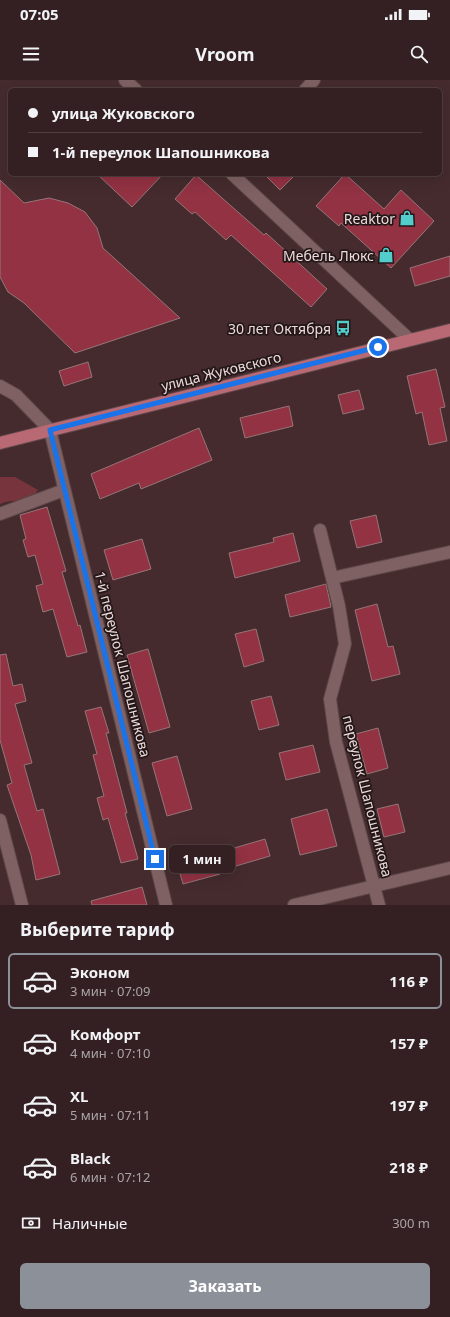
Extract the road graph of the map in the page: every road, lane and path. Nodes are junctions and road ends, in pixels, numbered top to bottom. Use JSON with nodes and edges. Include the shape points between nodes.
{"nodes":[{"id":1,"x":125,"y":80,"type":"edge"},
{"id":2,"x":314,"y":80,"type":"edge"},
{"id":3,"x":134,"y":88,"type":"edge"},
{"id":4,"x":307,"y":88,"type":"edge"},
{"id":5,"x":234,"y":176,"type":"edge"},
{"id":6,"x":450,"y":330,"type":"edge"},
{"id":7,"x":409,"y":339,"type":"junction"},
{"id":8,"x":0,"y":386,"type":"edge"},
{"id":9,"x":50,"y":430,"type":"junction"},
{"id":10,"x":0,"y":443,"type":"edge"},
{"id":11,"x":64,"y":490,"type":"junction"},
{"id":12,"x":0,"y":514,"type":"edge"},
{"id":13,"x":320,"y":530,"type":"dead end"},
{"id":14,"x":450,"y":552,"type":"edge"},
{"id":15,"x":332,"y":578,"type":"junction"},
{"id":16,"x":0,"y":820,"type":"edge"},
{"id":17,"x":450,"y":868,"type":"edge"},
{"id":18,"x":374,"y":886,"type":"junction"},
{"id":19,"x":22,"y":905,"type":"edge"},
{"id":20,"x":166,"y":905,"type":"edge"},
{"id":21,"x":294,"y":905,"type":"edge"},
{"id":22,"x":379,"y":905,"type":"edge"}],
"edges":[{"from":1,"to":3,"type":"street"},
{"from":2,"to":4,"type":"street"},
{"from":5,"to":7,"type":"street"},
{"from":6,"to":7,"type":"main road","name":"улица Жуковского"},
{"from":7,"to":9,"type":"main road","name":"улица Жуковского"},
{"from":8,"to":9,"type":"street","via":[[16,395]]},
{"from":9,"to":10,"type":"main road","name":"улица Жуковского"},
{"from":9,"to":11,"type":"street","name":"1-й переулок Шапошникова"},
{"from":11,"to":12,"type":"street"},
{"from":11,"to":20,"type":"street","name":"1-й переулок Шапошникова"},
{"from":13,"to":15,"type":"street","name":"переулок Шапошникова"},
{"from":14,"to":15,"type":"street"},
{"from":15,"to":18,"type":"street","name":"переулок Шапошникова","via":[[345,644],[330,699],[336,742]]},
{"from":16,"to":19,"type":"street"},
{"from":17,"to":18,"type":"street"},
{"from":18,"to":21,"type":"street"},
{"from":18,"to":22,"type":"street","name":"переулок Шапошникова"}]}
